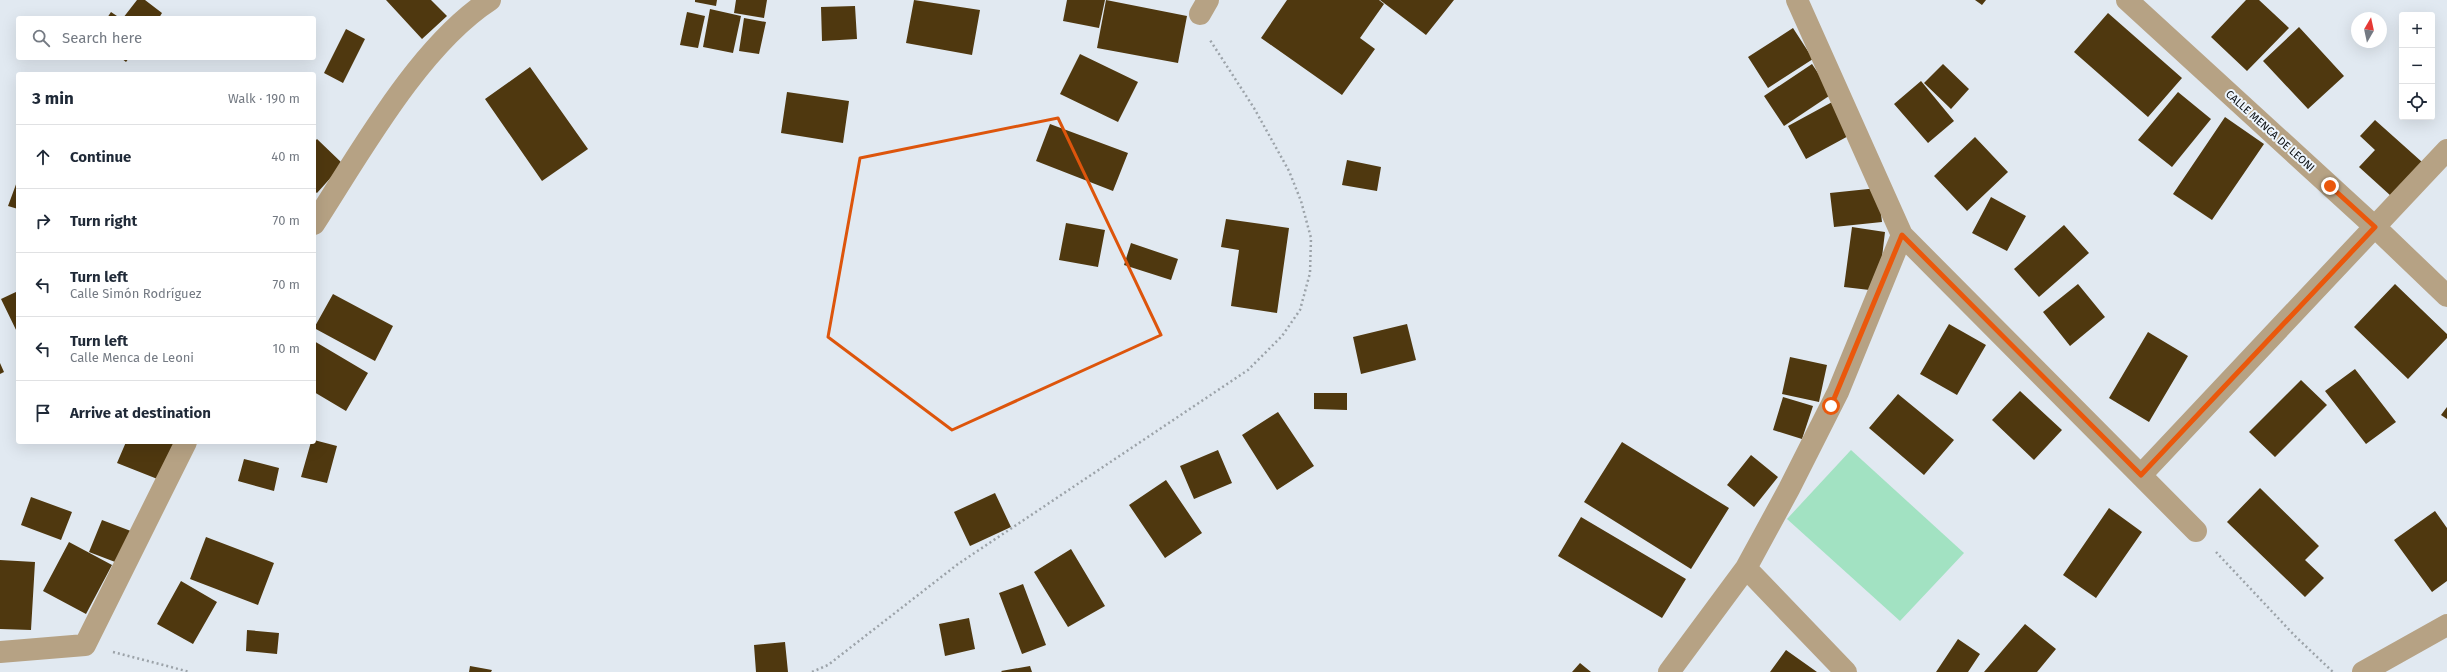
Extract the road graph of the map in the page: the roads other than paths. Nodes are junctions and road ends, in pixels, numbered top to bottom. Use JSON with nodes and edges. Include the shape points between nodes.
{"nodes":[{"id":1,"x":490,"y":0,"type":"edge"},
{"id":2,"x":1797,"y":0,"type":"edge"},
{"id":3,"x":2127,"y":0,"type":"edge"},
{"id":4,"x":2447,"y":150,"type":"edge"},
{"id":5,"x":316,"y":221,"type":"edge"},
{"id":6,"x":2375,"y":227,"type":"junction"},
{"id":7,"x":1902,"y":235,"type":"junction"},
{"id":8,"x":2447,"y":296,"type":"edge"},
{"id":9,"x":185,"y":444,"type":"edge"},
{"id":10,"x":2141,"y":475,"type":"junction"},
{"id":11,"x":2196,"y":531,"type":"road end"},
{"id":12,"x":1746,"y":568,"type":"junction"},
{"id":13,"x":2447,"y":625,"type":"edge"},
{"id":14,"x":0,"y":652,"type":"edge"},
{"id":15,"x":1669,"y":672,"type":"edge"},
{"id":16,"x":1846,"y":672,"type":"edge"},
{"id":17,"x":2363,"y":672,"type":"edge"}],
"edges":[{"from":1,"to":5,"type":"street","via":[[455,29],[423,63],[372,134]]},
{"from":2,"to":7,"type":"street"},
{"from":3,"to":6,"type":"street","name":"CALLE MENCA DE LEONI"},
{"from":4,"to":6,"type":"street"},
{"from":6,"to":8,"type":"street","name":"CALLE MENCA DE LEONI"},
{"from":6,"to":10,"type":"street"},
{"from":7,"to":10,"type":"street"},
{"from":7,"to":12,"type":"street","via":[[1838,392]]},
{"from":9,"to":14,"type":"street","via":[[85,645]]},
{"from":10,"to":11,"type":"street"},
{"from":12,"to":15,"type":"street"},
{"from":12,"to":16,"type":"street"},
{"from":13,"to":17,"type":"street"}]}
